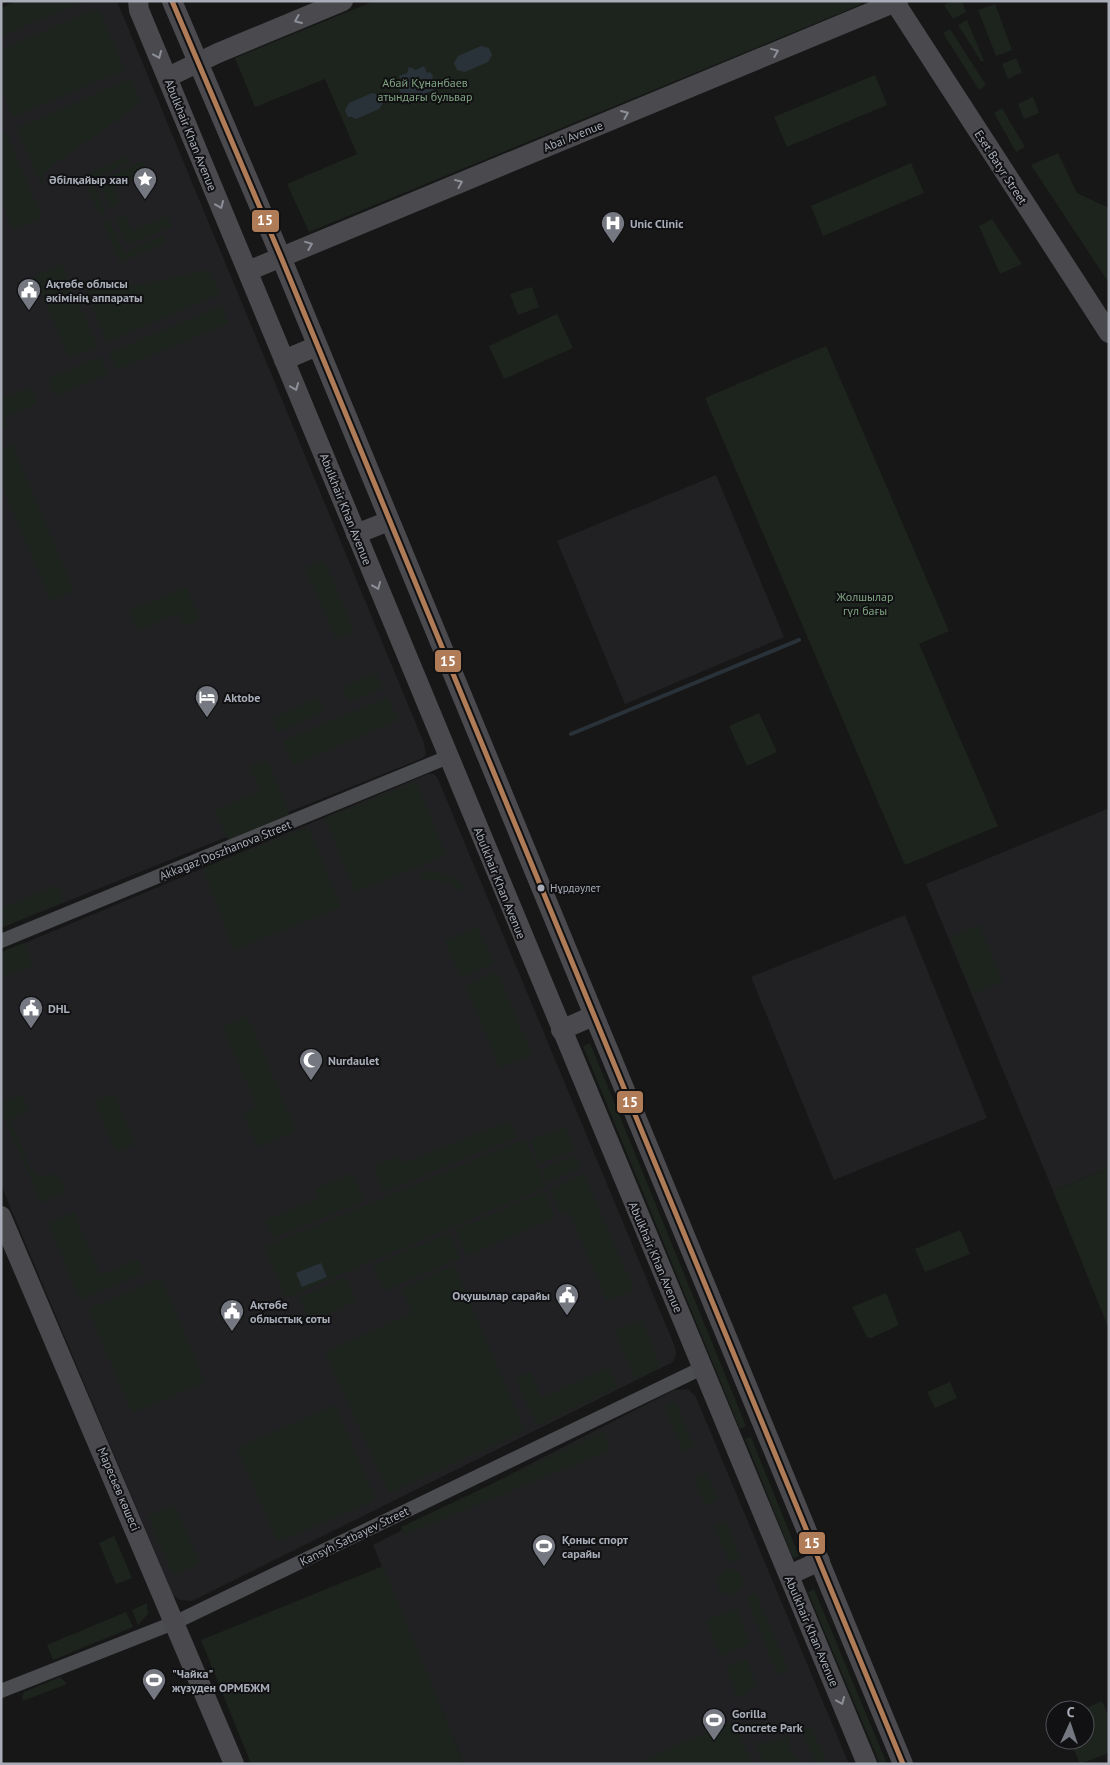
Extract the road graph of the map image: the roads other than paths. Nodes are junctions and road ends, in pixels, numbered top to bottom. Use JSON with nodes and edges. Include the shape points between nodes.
{"nodes":[{"id":1,"x":138,"y":1,"type":"edge"},
{"id":2,"x":172,"y":1,"type":"edge"},
{"id":3,"x":343,"y":1,"type":"edge"},
{"id":4,"x":895,"y":2,"type":"edge"},
{"id":5,"x":199,"y":64,"type":"junction"},
{"id":6,"x":168,"y":77,"type":"junction"},
{"id":7,"x":281,"y":257,"type":"junction"},
{"id":8,"x":248,"y":270,"type":"junction"},
{"id":9,"x":1109,"y":333,"type":"edge"},
{"id":10,"x":317,"y":346,"type":"junction"},
{"id":11,"x":284,"y":360,"type":"junction"},
{"id":12,"x":389,"y":521,"type":"junction"},
{"id":13,"x":356,"y":534,"type":"junction"},
{"id":14,"x":448,"y":757,"type":"junction"},
{"id":15,"x":1,"y":941,"type":"edge"},
{"id":16,"x":594,"y":1016,"type":"junction"},
{"id":17,"x":561,"y":1030,"type":"junction"},
{"id":18,"x":1,"y":1216,"type":"edge"},
{"id":19,"x":702,"y":1368,"type":"junction"},
{"id":20,"x":820,"y":1562,"type":"junction"},
{"id":21,"x":789,"y":1575,"type":"junction"},
{"id":22,"x":176,"y":1622,"type":"junction"},
{"id":23,"x":1,"y":1691,"type":"edge"},
{"id":24,"x":234,"y":1764,"type":"edge"},
{"id":25,"x":867,"y":1764,"type":"edge"},
{"id":26,"x":903,"y":1764,"type":"edge"}],
"edges":[{"from":1,"to":6,"type":"main road","name":"Abulkhair Khan Avenue","one_way":true},
{"from":2,"to":5,"type":"main road"},
{"from":3,"to":5,"type":"main road","one_way":true},
{"from":7,"to":4,"type":"main road","name":"Abai Avenue","one_way":true},
{"from":4,"to":9,"type":"main road","name":"Eset Batyr Street"},
{"from":5,"to":6,"type":"main road"},
{"from":5,"to":7,"type":"main road"},
{"from":6,"to":8,"type":"main road","name":"Abulkhair Khan Avenue","one_way":true},
{"from":7,"to":8,"type":"main road","name":"Abai Avenue"},
{"from":7,"to":10,"type":"main road"},
{"from":8,"to":11,"type":"main road","name":"Abulkhair Khan Avenue"},
{"from":10,"to":11,"type":"main road"},
{"from":10,"to":12,"type":"main road"},
{"from":11,"to":13,"type":"main road","name":"Abulkhair Khan Avenue","one_way":true},
{"from":12,"to":13,"type":"main road"},
{"from":12,"to":16,"type":"main road"},
{"from":13,"to":14,"type":"main road","name":"Abulkhair Khan Avenue","one_way":true},
{"from":14,"to":15,"type":"street","name":"Akkagaz Doszhanova Street"},
{"from":14,"to":17,"type":"main road","name":"Abulkhair Khan Avenue"},
{"from":16,"to":17,"type":"main road"},
{"from":16,"to":20,"type":"main road"},
{"from":17,"to":19,"type":"main road","name":"Abulkhair Khan Avenue"},
{"from":18,"to":22,"type":"main road","name":"Маресьев көшесі"},
{"from":19,"to":21,"type":"main road","name":"Abulkhair Khan Avenue"},
{"from":19,"to":22,"type":"street","name":"Kansyh Satbayev Street"},
{"from":20,"to":21,"type":"main road"},
{"from":20,"to":26,"type":"main road"},
{"from":21,"to":25,"type":"main road","name":"Abulkhair Khan Avenue","one_way":true},
{"from":22,"to":23,"type":"street","name":"Kansyh Satbayev Street"},
{"from":22,"to":24,"type":"main road","name":"Маресьев көшесі"}]}
